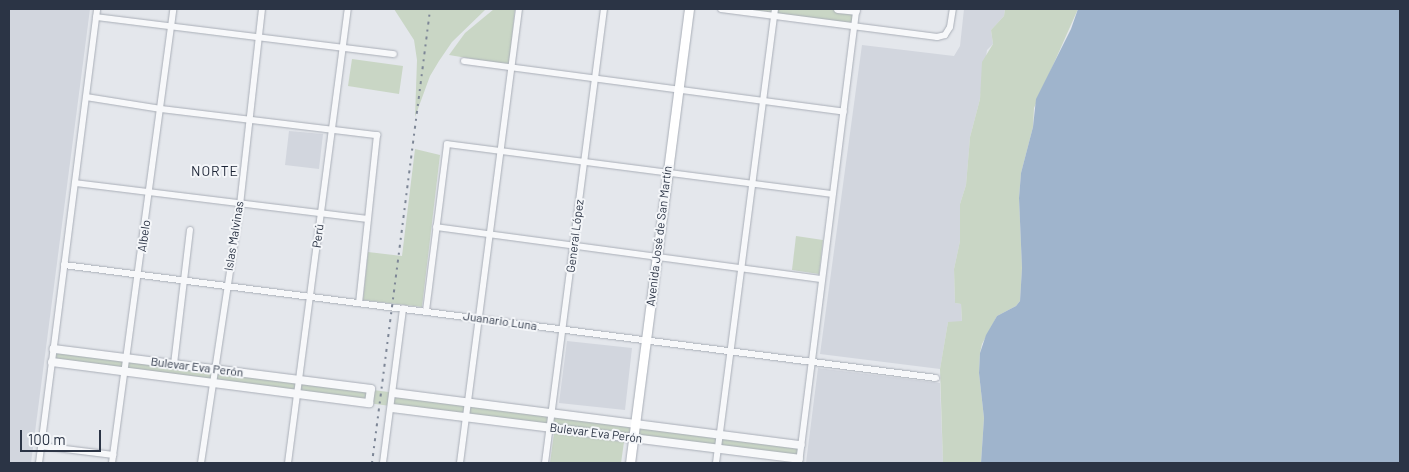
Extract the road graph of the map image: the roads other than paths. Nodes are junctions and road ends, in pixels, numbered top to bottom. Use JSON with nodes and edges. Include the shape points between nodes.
{"nodes":[{"id":1,"x":98,"y":9,"type":"edge"},
{"id":2,"x":173,"y":9,"type":"edge"},
{"id":3,"x":262,"y":9,"type":"edge"},
{"id":4,"x":348,"y":9,"type":"edge"},
{"id":5,"x":518,"y":9,"type":"edge"},
{"id":6,"x":604,"y":9,"type":"edge"},
{"id":7,"x":688,"y":9,"type":"edge"},
{"id":8,"x":721,"y":9,"type":"edge"},
{"id":9,"x":838,"y":9,"type":"edge"},
{"id":10,"x":953,"y":9,"type":"edge"},
{"id":11,"x":856,"y":10,"type":"edge"},
{"id":12,"x":774,"y":12,"type":"edge"},
{"id":13,"x":96,"y":17,"type":"junction"},
{"id":14,"x":170,"y":26,"type":"junction"},
{"id":15,"x":854,"y":26,"type":"junction"},
{"id":16,"x":259,"y":37,"type":"junction"},
{"id":17,"x":343,"y":47,"type":"junction"},
{"id":18,"x":394,"y":54,"type":"dead end"},
{"id":19,"x":464,"y":61,"type":"dead end"},
{"id":20,"x":512,"y":68,"type":"junction"},
{"id":21,"x":595,"y":79,"type":"junction"},
{"id":22,"x":678,"y":90,"type":"junction"},
{"id":23,"x":86,"y":97,"type":"junction"},
{"id":24,"x":762,"y":101,"type":"junction"},
{"id":25,"x":161,"y":109,"type":"junction"},
{"id":26,"x":844,"y":112,"type":"junction"},
{"id":27,"x":248,"y":119,"type":"junction"},
{"id":28,"x":332,"y":129,"type":"junction"},
{"id":29,"x":501,"y":151,"type":"junction"},
{"id":30,"x":585,"y":162,"type":"junction"},
{"id":31,"x":667,"y":172,"type":"junction"},
{"id":32,"x":75,"y":183,"type":"junction"},
{"id":33,"x":752,"y":183,"type":"junction"},
{"id":34,"x":150,"y":193,"type":"junction"},
{"id":35,"x":832,"y":194,"type":"junction"},
{"id":36,"x":240,"y":205,"type":"junction"},
{"id":37,"x":321,"y":214,"type":"junction"},
{"id":38,"x":367,"y":219,"type":"junction"},
{"id":39,"x":436,"y":227,"type":"junction"},
{"id":40,"x":190,"y":230,"type":"dead end"},
{"id":41,"x":490,"y":235,"type":"junction"},
{"id":42,"x":574,"y":246,"type":"junction"},
{"id":43,"x":656,"y":257,"type":"junction"},
{"id":44,"x":64,"y":265,"type":"junction"},
{"id":45,"x":741,"y":268,"type":"junction"},
{"id":46,"x":139,"y":275,"type":"junction"},
{"id":47,"x":822,"y":279,"type":"junction"},
{"id":48,"x":184,"y":280,"type":"junction"},
{"id":49,"x":227,"y":286,"type":"junction"},
{"id":50,"x":310,"y":296,"type":"junction"},
{"id":51,"x":359,"y":303,"type":"junction"},
{"id":52,"x":403,"y":308,"type":"junction"},
{"id":53,"x":426,"y":311,"type":"junction"},
{"id":54,"x":479,"y":318,"type":"junction"},
{"id":55,"x":563,"y":330,"type":"junction"},
{"id":56,"x":646,"y":341,"type":"junction"},
{"id":57,"x":54,"y":349,"type":"junction"},
{"id":58,"x":730,"y":352,"type":"junction"},
{"id":59,"x":126,"y":358,"type":"junction"},
{"id":60,"x":52,"y":362,"type":"junction"},
{"id":61,"x":812,"y":362,"type":"junction"},
{"id":62,"x":174,"y":364,"type":"junction"},
{"id":63,"x":216,"y":370,"type":"junction"},
{"id":64,"x":124,"y":372,"type":"junction"},
{"id":65,"x":936,"y":378,"type":"dead end"},
{"id":66,"x":299,"y":380,"type":"junction"},
{"id":67,"x":214,"y":383,"type":"junction"},
{"id":68,"x":297,"y":394,"type":"junction"},
{"id":69,"x":394,"y":394,"type":"junction"},
{"id":70,"x":467,"y":403,"type":"junction"},
{"id":71,"x":392,"y":408,"type":"junction"},
{"id":72,"x":553,"y":414,"type":"junction"},
{"id":73,"x":466,"y":417,"type":"junction"},
{"id":74,"x":635,"y":424,"type":"junction"},
{"id":75,"x":550,"y":428,"type":"junction"},
{"id":76,"x":720,"y":435,"type":"junction"},
{"id":77,"x":634,"y":438,"type":"junction"},
{"id":78,"x":801,"y":445,"type":"junction"},
{"id":79,"x":41,"y":446,"type":"junction"},
{"id":80,"x":718,"y":449,"type":"junction"},
{"id":81,"x":113,"y":455,"type":"junction"},
{"id":82,"x":799,"y":461,"type":"edge"},
{"id":83,"x":39,"y":463,"type":"edge"},
{"id":84,"x":112,"y":463,"type":"edge"},
{"id":85,"x":201,"y":463,"type":"edge"},
{"id":86,"x":288,"y":463,"type":"edge"},
{"id":87,"x":383,"y":463,"type":"edge"},
{"id":88,"x":460,"y":463,"type":"edge"},
{"id":89,"x":546,"y":463,"type":"edge"},
{"id":90,"x":630,"y":463,"type":"edge"},
{"id":91,"x":716,"y":463,"type":"edge"}],
"edges":[{"from":1,"to":13,"type":"street"},
{"from":2,"to":14,"type":"street","name":"Albelo"},
{"from":3,"to":16,"type":"street","name":"Islas Malvinas"},
{"from":4,"to":17,"type":"street","name":"Perú"},
{"from":5,"to":20,"type":"street"},
{"from":6,"to":21,"type":"street","name":"General López"},
{"from":7,"to":22,"type":"main road","name":"Avenida José de San Martín"},
{"from":8,"to":12,"type":"street"},
{"from":9,"to":11,"type":"street"},
{"from":10,"to":15,"type":"street","via":[[950,27],[945,35],[938,38]]},
{"from":11,"to":15,"type":"street"},
{"from":12,"to":15,"type":"street"},
{"from":12,"to":24,"type":"street"},
{"from":13,"to":14,"type":"street"},
{"from":13,"to":23,"type":"street"},
{"from":14,"to":16,"type":"street"},
{"from":14,"to":25,"type":"street","name":"Albelo"},
{"from":15,"to":26,"type":"street"},
{"from":16,"to":17,"type":"street"},
{"from":16,"to":27,"type":"street","name":"Islas Malvinas"},
{"from":17,"to":18,"type":"street"},
{"from":17,"to":28,"type":"street","name":"Perú"},
{"from":19,"to":20,"type":"street"},
{"from":20,"to":21,"type":"street"},
{"from":20,"to":29,"type":"street"},
{"from":21,"to":22,"type":"street"},
{"from":21,"to":30,"type":"street","name":"General López"},
{"from":22,"to":24,"type":"street"},
{"from":22,"to":31,"type":"main road","name":"Avenida José de San Martín"},
{"from":23,"to":25,"type":"street"},
{"from":23,"to":32,"type":"street"},
{"from":24,"to":26,"type":"street"},
{"from":24,"to":33,"type":"street"},
{"from":25,"to":27,"type":"street"},
{"from":25,"to":34,"type":"street","name":"Albelo"},
{"from":26,"to":35,"type":"street"},
{"from":27,"to":28,"type":"street"},
{"from":27,"to":36,"type":"street","name":"Islas Malvinas"},
{"from":28,"to":37,"type":"street","name":"Perú"},
{"from":28,"to":38,"type":"street","via":[[377,135]]},
{"from":29,"to":30,"type":"street"},
{"from":29,"to":39,"type":"street","via":[[447,144]]},
{"from":29,"to":41,"type":"street"},
{"from":30,"to":31,"type":"street"},
{"from":30,"to":42,"type":"street","name":"General López"},
{"from":31,"to":33,"type":"street"},
{"from":31,"to":43,"type":"main road","name":"Avenida José de San Martín"},
{"from":32,"to":34,"type":"street"},
{"from":32,"to":44,"type":"street"},
{"from":33,"to":35,"type":"street"},
{"from":33,"to":45,"type":"street"},
{"from":34,"to":36,"type":"street"},
{"from":34,"to":46,"type":"street","name":"Albelo"},
{"from":35,"to":47,"type":"street"},
{"from":36,"to":37,"type":"street"},
{"from":36,"to":49,"type":"street","name":"Islas Malvinas"},
{"from":37,"to":38,"type":"street"},
{"from":37,"to":50,"type":"street","name":"Perú"},
{"from":38,"to":51,"type":"street"},
{"from":39,"to":41,"type":"street"},
{"from":39,"to":53,"type":"street"},
{"from":40,"to":48,"type":"street"},
{"from":41,"to":42,"type":"street"},
{"from":41,"to":54,"type":"street"},
{"from":42,"to":43,"type":"street"},
{"from":42,"to":55,"type":"street","name":"General López"},
{"from":43,"to":45,"type":"street"},
{"from":43,"to":56,"type":"main road","name":"Avenida José de San Martín"},
{"from":44,"to":46,"type":"street","name":"Juanario Luna"},
{"from":44,"to":57,"type":"street"},
{"from":45,"to":47,"type":"street"},
{"from":45,"to":58,"type":"street"},
{"from":46,"to":48,"type":"street","name":"Juanario Luna"},
{"from":46,"to":59,"type":"street","name":"Albelo"},
{"from":47,"to":61,"type":"street"},
{"from":48,"to":49,"type":"street","name":"Juanario Luna"},
{"from":48,"to":62,"type":"street"},
{"from":49,"to":50,"type":"street","name":"Juanario Luna"},
{"from":49,"to":63,"type":"street","name":"Islas Malvinas"},
{"from":50,"to":51,"type":"street","name":"Juanario Luna"},
{"from":50,"to":66,"type":"street","name":"Perú"},
{"from":51,"to":52,"type":"street","name":"Juanario Luna"},
{"from":52,"to":53,"type":"street","name":"Juanario Luna"},
{"from":52,"to":69,"type":"street"},
{"from":53,"to":54,"type":"street","name":"Juanario Luna"},
{"from":54,"to":55,"type":"street","name":"Juanario Luna"},
{"from":54,"to":70,"type":"street"},
{"from":55,"to":56,"type":"street","name":"Juanario Luna"},
{"from":55,"to":72,"type":"street","name":"General López"},
{"from":56,"to":58,"type":"street","name":"Juanario Luna"},
{"from":56,"to":74,"type":"main road","name":"Avenida José de San Martín"},
{"from":57,"to":59,"type":"street","name":"Bulevar Eva Perón"},
{"from":57,"to":60,"type":"street"},
{"from":58,"to":61,"type":"street","name":"Juanario Luna"},
{"from":58,"to":76,"type":"street"},
{"from":59,"to":62,"type":"street","name":"Bulevar Eva Perón"},
{"from":59,"to":64,"type":"street","name":"Albelo"},
{"from":60,"to":64,"type":"street","name":"Bulevar Eva Perón"},
{"from":60,"to":79,"type":"street"},
{"from":61,"to":65,"type":"street","name":"Juanario Luna"},
{"from":61,"to":78,"type":"street"},
{"from":62,"to":63,"type":"street","name":"Bulevar Eva Perón"},
{"from":63,"to":66,"type":"street","name":"Bulevar Eva Perón"},
{"from":63,"to":67,"type":"street","name":"Islas Malvinas"},
{"from":64,"to":67,"type":"street","name":"Bulevar Eva Perón"},
{"from":64,"to":81,"type":"street","name":"Albelo"},
{"from":66,"to":68,"type":"street","name":"Perú"},
{"from":66,"to":68,"type":"street","name":"Bulevar Eva Perón","via":[[371,389],[369,403]]},
{"from":67,"to":68,"type":"street","name":"Bulevar Eva Perón"},
{"from":67,"to":85,"type":"street","name":"Islas Malvinas"},
{"from":68,"to":86,"type":"street","name":"Perú"},
{"from":69,"to":70,"type":"street","name":"Bulevar Eva Perón"},
{"from":69,"to":71,"type":"street"},
{"from":70,"to":72,"type":"street","name":"Bulevar Eva Perón"},
{"from":70,"to":73,"type":"street"},
{"from":71,"to":73,"type":"street","name":"Bulevar Eva Perón"},
{"from":71,"to":87,"type":"street"},
{"from":72,"to":74,"type":"street","name":"Bulevar Eva Perón"},
{"from":72,"to":75,"type":"street","name":"General López"},
{"from":73,"to":75,"type":"street","name":"Bulevar Eva Perón"},
{"from":73,"to":88,"type":"street"},
{"from":74,"to":76,"type":"street","name":"Bulevar Eva Perón"},
{"from":74,"to":77,"type":"main road","name":"Avenida José de San Martín"},
{"from":75,"to":77,"type":"street","name":"Bulevar Eva Perón"},
{"from":75,"to":89,"type":"street","name":"General López"},
{"from":76,"to":78,"type":"street","name":"Bulevar Eva Perón"},
{"from":76,"to":80,"type":"street"},
{"from":77,"to":80,"type":"street","name":"Bulevar Eva Perón"},
{"from":77,"to":90,"type":"main road","name":"Avenida José de San Martín"},
{"from":78,"to":82,"type":"street"},
{"from":79,"to":81,"type":"street"},
{"from":79,"to":83,"type":"street"},
{"from":80,"to":82,"type":"street","name":"Bulevar Eva Perón"},
{"from":80,"to":91,"type":"street"},
{"from":81,"to":84,"type":"street","name":"Albelo"}]}
